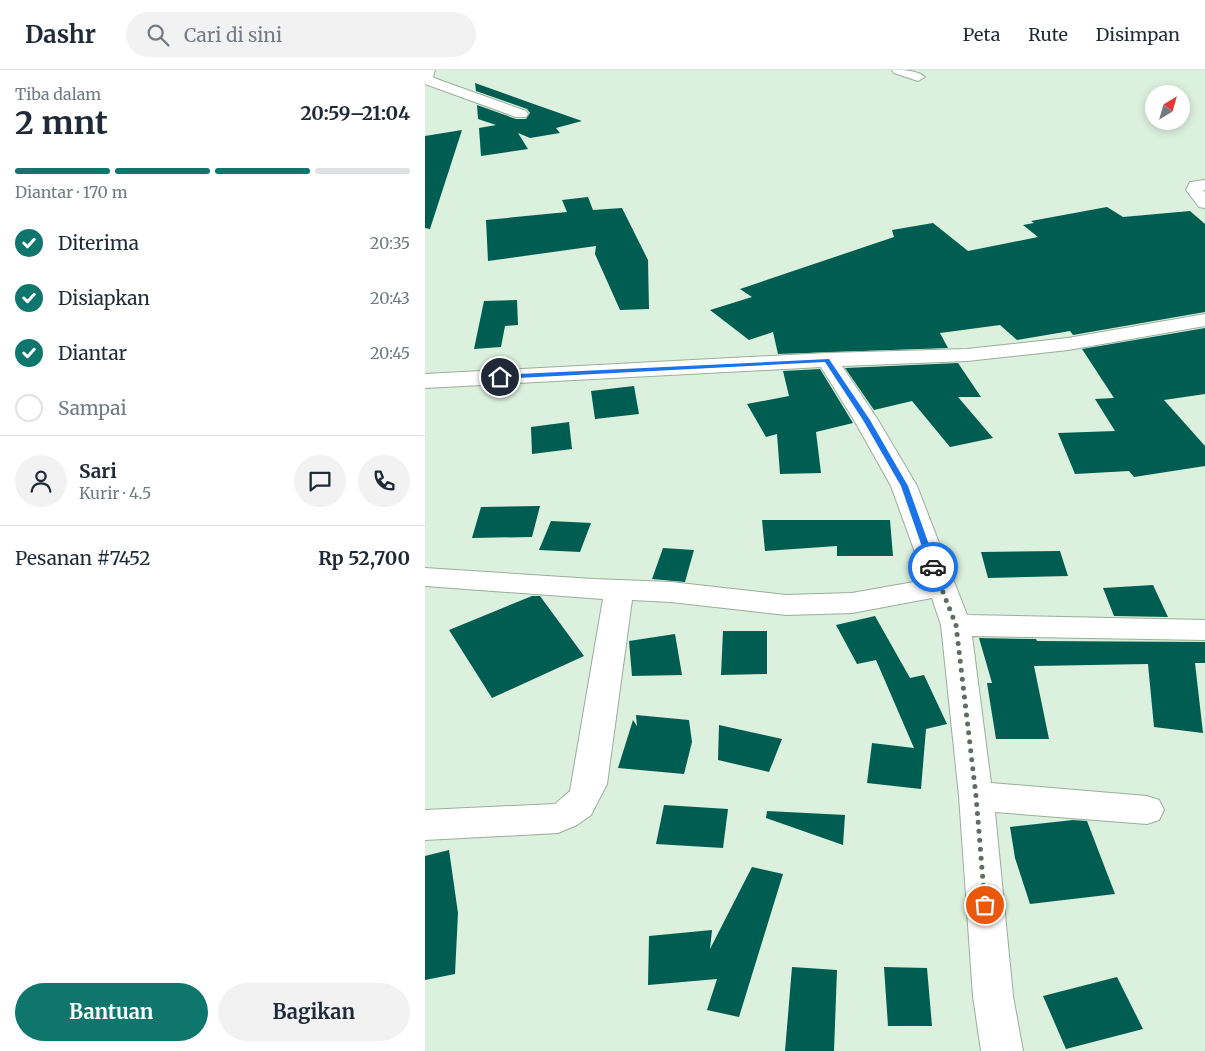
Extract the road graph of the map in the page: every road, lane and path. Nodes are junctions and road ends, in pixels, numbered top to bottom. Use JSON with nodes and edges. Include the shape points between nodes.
{"nodes":[{"id":1,"x":428,"y":70,"type":"edge"},
{"id":2,"x":899,"y":70,"type":"edge"},
{"id":3,"x":918,"y":77,"type":"dead end"},
{"id":4,"x":521,"y":114,"type":"dead end"},
{"id":5,"x":1201,"y":186,"type":"edge"},
{"id":6,"x":1205,"y":203,"type":"edge"},
{"id":7,"x":1205,"y":320,"type":"edge"},
{"id":8,"x":827,"y":360,"type":"junction"},
{"id":9,"x":425,"y":381,"type":"edge"},
{"id":10,"x":425,"y":577,"type":"edge"},
{"id":11,"x":941,"y":588,"type":"junction"},
{"id":12,"x":619,"y":590,"type":"junction"},
{"id":13,"x":956,"y":625,"type":"junction"},
{"id":14,"x":1205,"y":630,"type":"edge"},
{"id":15,"x":976,"y":796,"type":"junction"},
{"id":16,"x":1147,"y":810,"type":"dead end"},
{"id":17,"x":425,"y":825,"type":"edge"},
{"id":18,"x":1002,"y":1051,"type":"edge"}],
"edges":[{"from":1,"to":4,"type":"street","via":[[426,76],[429,81]]},
{"from":2,"to":3,"type":"street"},
{"from":5,"to":6,"type":"street","via":[[1195,192]]},
{"from":7,"to":8,"type":"street","via":[[1009,351]]},
{"from":8,"to":9,"type":"street"},
{"from":8,"to":11,"type":"street","via":[[905,486]]},
{"from":10,"to":12,"type":"street"},
{"from":11,"to":12,"type":"street","via":[[852,603],[787,605],[671,592]]},
{"from":11,"to":13,"type":"street"},
{"from":12,"to":17,"type":"street","via":[[590,784],[584,801],[558,818]]},
{"from":13,"to":14,"type":"street"},
{"from":13,"to":15,"type":"street"},
{"from":15,"to":16,"type":"street"},
{"from":15,"to":18,"type":"street","via":[[993,996]]}]}
